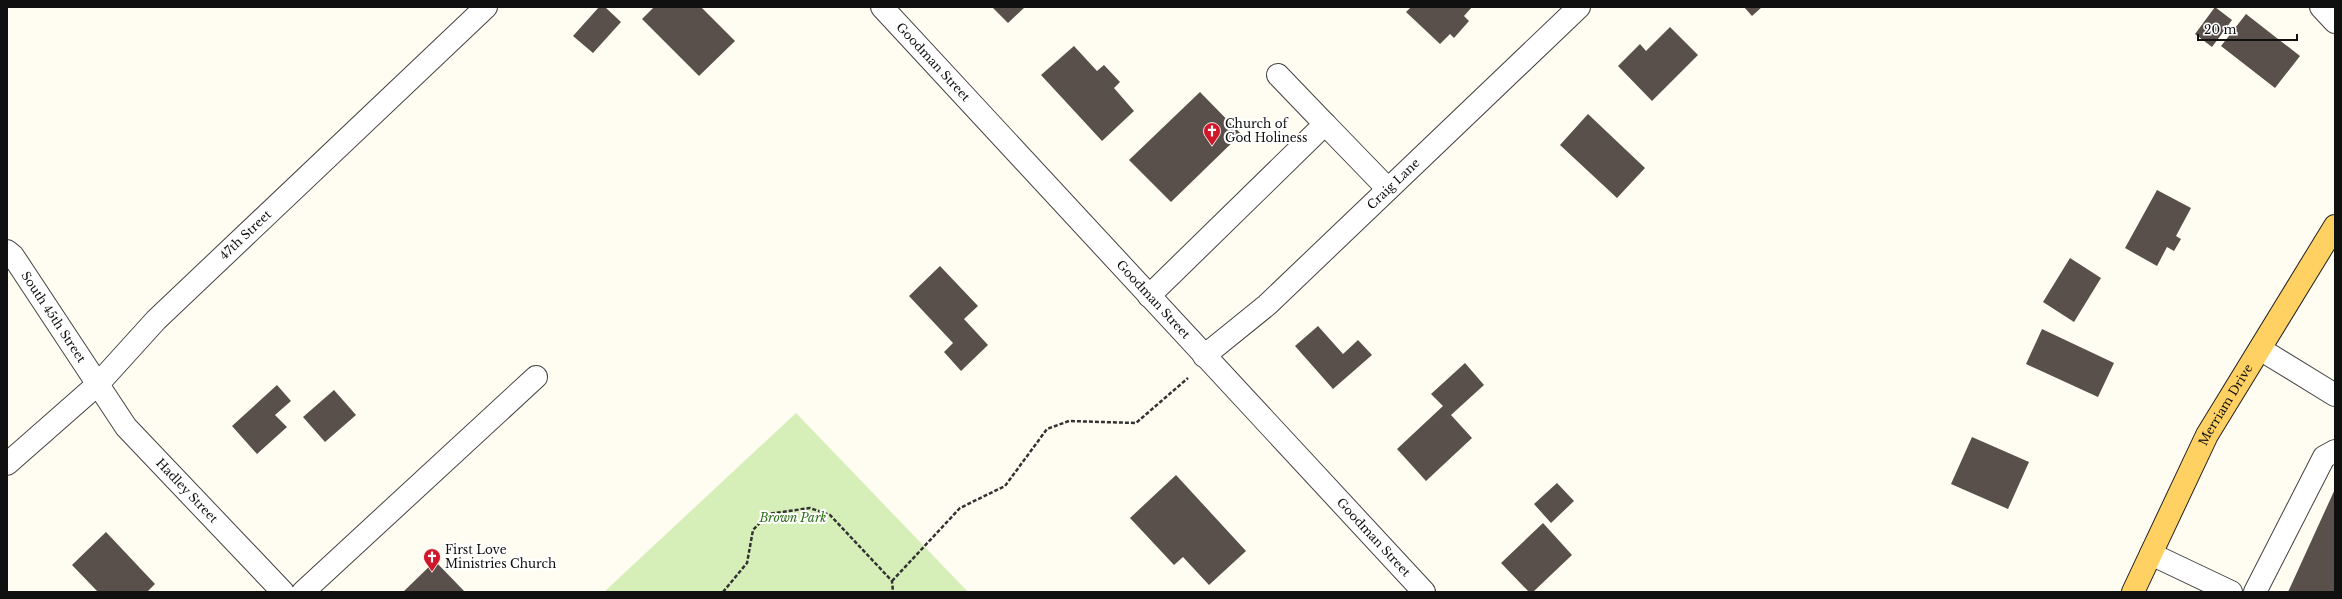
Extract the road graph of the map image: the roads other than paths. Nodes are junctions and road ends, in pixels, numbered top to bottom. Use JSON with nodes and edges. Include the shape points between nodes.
{"nodes":[{"id":1,"x":486,"y":7,"type":"edge"},
{"id":2,"x":882,"y":7,"type":"edge"},
{"id":3,"x":1580,"y":7,"type":"edge"},
{"id":4,"x":2321,"y":7,"type":"edge"},
{"id":5,"x":2335,"y":22,"type":"edge"},
{"id":6,"x":1278,"y":75,"type":"dead end"},
{"id":7,"x":1325,"y":124,"type":"junction"},
{"id":8,"x":1388,"y":189,"type":"junction"},
{"id":9,"x":2335,"y":226,"type":"edge"},
{"id":10,"x":7,"y":251,"type":"edge"},
{"id":11,"x":1149,"y":296,"type":"junction"},
{"id":12,"x":2260,"y":349,"type":"junction"},
{"id":13,"x":1206,"y":358,"type":"junction"},
{"id":14,"x":536,"y":377,"type":"dead end"},
{"id":15,"x":98,"y":384,"type":"junction"},
{"id":16,"x":2335,"y":395,"type":"edge"},
{"id":17,"x":2335,"y":451,"type":"edge"},
{"id":18,"x":7,"y":464,"type":"edge"},
{"id":19,"x":2151,"y":554,"type":"junction"},
{"id":20,"x":283,"y":592,"type":"edge"},
{"id":21,"x":303,"y":592,"type":"edge"},
{"id":22,"x":1424,"y":592,"type":"edge"},
{"id":23,"x":2134,"y":592,"type":"edge"},
{"id":24,"x":2231,"y":592,"type":"edge"},
{"id":25,"x":2255,"y":592,"type":"edge"}],
"edges":[{"from":1,"to":15,"type":"street","name":"47th Street","via":[[156,320]]},
{"from":2,"to":11,"type":"street","name":"Goodman Street"},
{"from":3,"to":8,"type":"street","name":"Craig Lane"},
{"from":4,"to":5,"type":"street"},
{"from":6,"to":7,"type":"street"},
{"from":7,"to":8,"type":"street"},
{"from":7,"to":11,"type":"street"},
{"from":8,"to":13,"type":"street","name":"Craig Lane"},
{"from":9,"to":12,"type":"main road","name":"Merriam Drive"},
{"from":10,"to":15,"type":"street","name":"South 45th Street"},
{"from":11,"to":13,"type":"street","name":"Goodman Street"},
{"from":12,"to":16,"type":"street"},
{"from":12,"to":19,"type":"main road","name":"Merriam Drive","via":[[2207,435]]},
{"from":13,"to":22,"type":"street","name":"Goodman Street"},
{"from":14,"to":21,"type":"street"},
{"from":15,"to":18,"type":"street","name":"47th Street"},
{"from":15,"to":20,"type":"street","name":"Hadley Street","via":[[126,426]]},
{"from":17,"to":25,"type":"street","via":[[2324,457]]},
{"from":19,"to":23,"type":"main road","name":"Merriam Drive"},
{"from":19,"to":24,"type":"street"}]}
